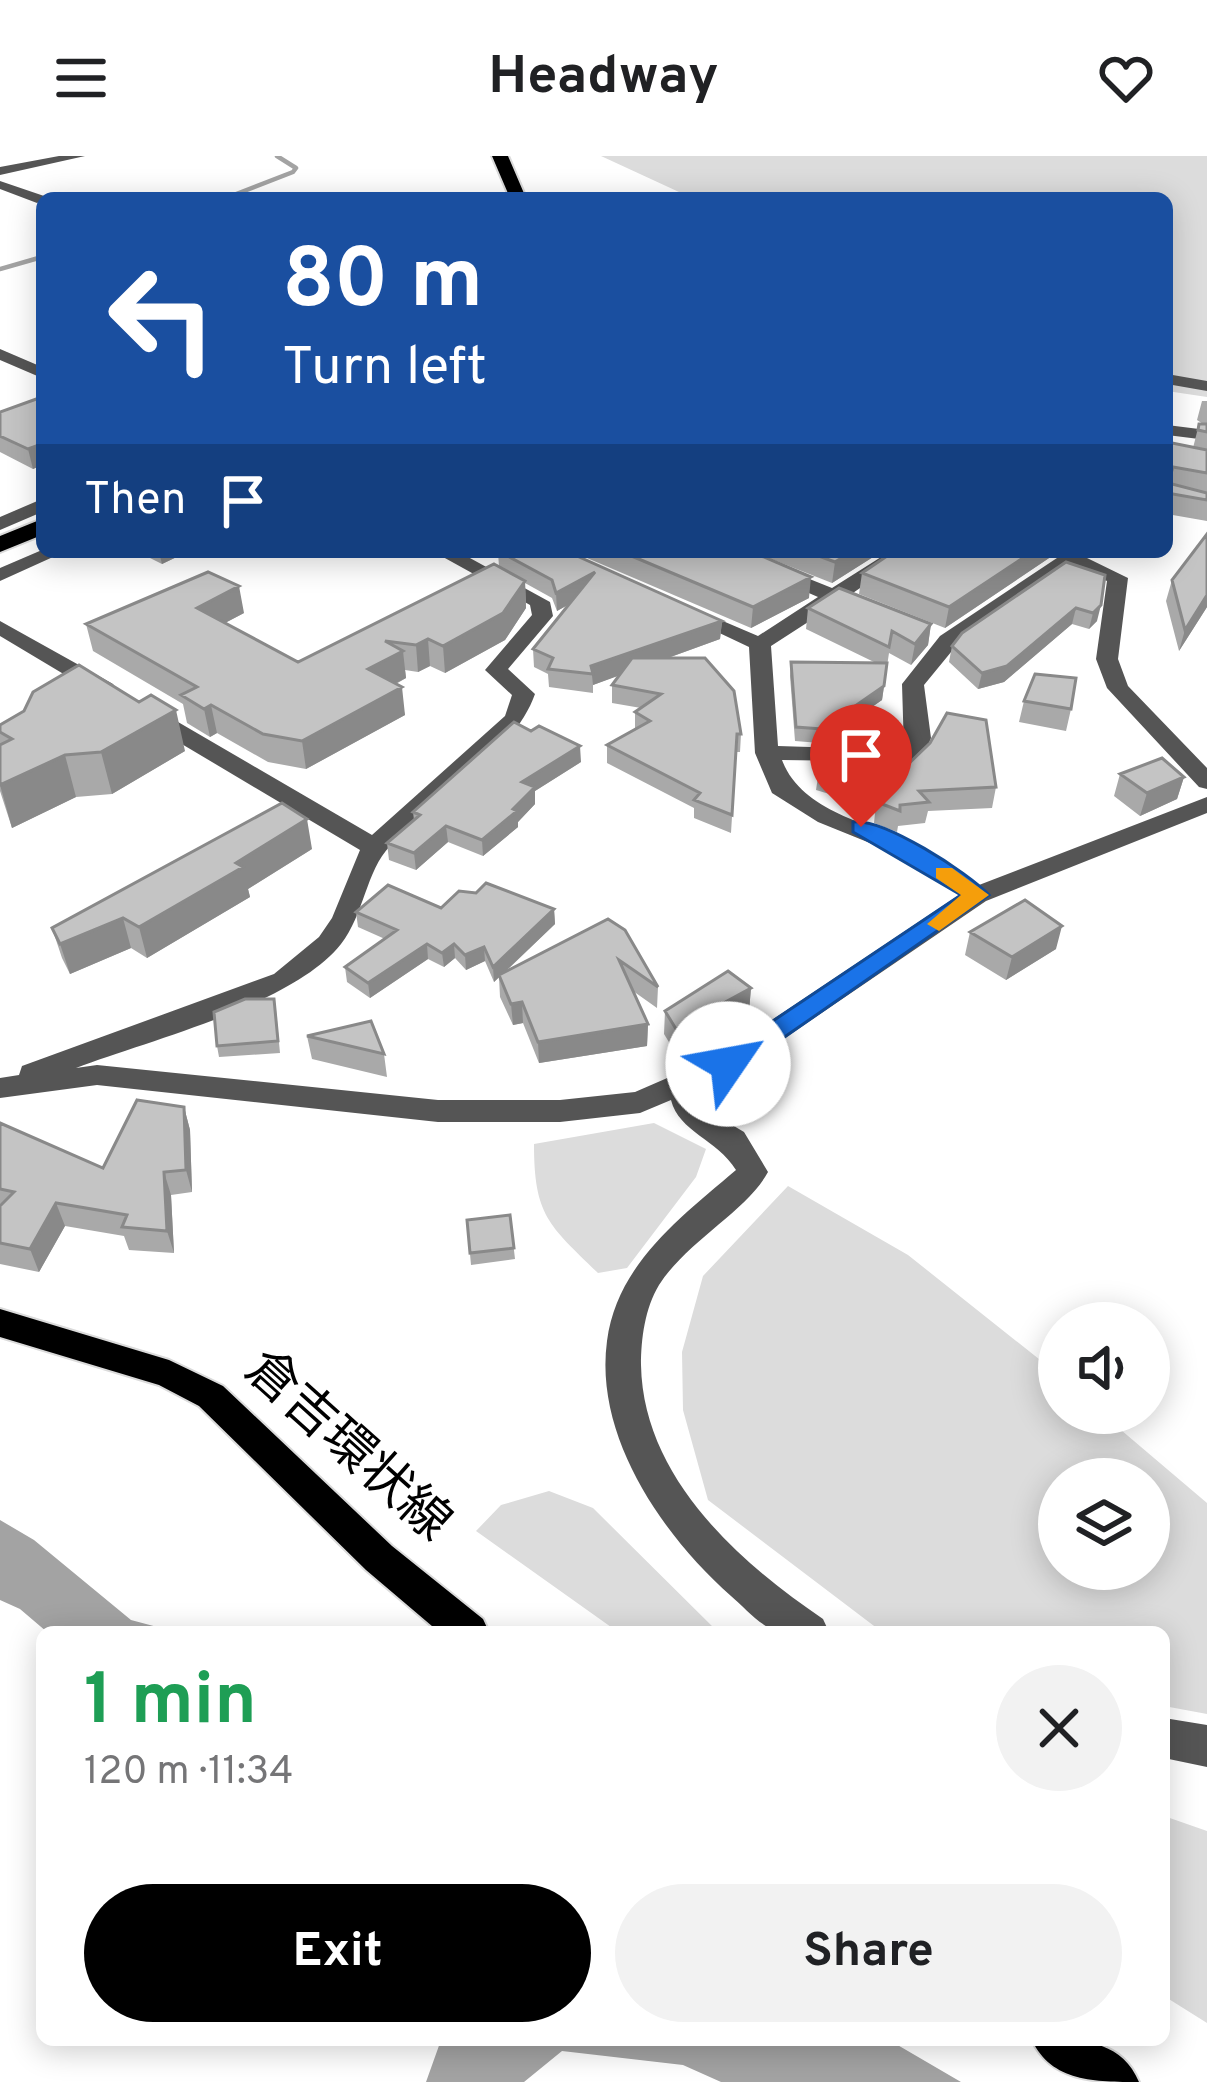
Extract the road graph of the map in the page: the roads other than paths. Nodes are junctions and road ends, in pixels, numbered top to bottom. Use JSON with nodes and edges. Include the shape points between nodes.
{"nodes":[{"id":1,"x":15,"y":156,"type":"edge"},
{"id":2,"x":79,"y":156,"type":"edge"},
{"id":3,"x":500,"y":156,"type":"edge"},
{"id":4,"x":36,"y":164,"type":"junction"},
{"id":5,"x":0,"y":171,"type":"edge"},
{"id":6,"x":0,"y":185,"type":"edge"},
{"id":7,"x":515,"y":192,"type":"edge"},
{"id":8,"x":36,"y":198,"type":"edge"},
{"id":9,"x":0,"y":354,"type":"edge"},
{"id":10,"x":1207,"y":366,"type":"edge"},
{"id":11,"x":1173,"y":369,"type":"edge"},
{"id":12,"x":36,"y":370,"type":"edge"},
{"id":13,"x":1173,"y":380,"type":"edge"},
{"id":14,"x":1207,"y":386,"type":"edge"},
{"id":15,"x":1173,"y":431,"type":"edge"},
{"id":16,"x":1207,"y":435,"type":"edge"},
{"id":17,"x":36,"y":509,"type":"edge"},
{"id":18,"x":0,"y":524,"type":"edge"},
{"id":19,"x":36,"y":529,"type":"edge"},
{"id":20,"x":0,"y":545,"type":"edge"},
{"id":21,"x":39,"y":558,"type":"edge"},
{"id":22,"x":456,"y":558,"type":"edge"},
{"id":23,"x":739,"y":558,"type":"edge"},
{"id":24,"x":893,"y":558,"type":"edge"},
{"id":25,"x":1070,"y":558,"type":"edge"},
{"id":26,"x":1081,"y":558,"type":"edge"},
{"id":27,"x":0,"y":575,"type":"edge"},
{"id":28,"x":834,"y":596,"type":"junction"},
{"id":29,"x":652,"y":598,"type":"edge"},
{"id":30,"x":891,"y":619,"type":"edge"},
{"id":31,"x":0,"y":627,"type":"edge"},
{"id":32,"x":760,"y":644,"type":"junction"},
{"id":33,"x":767,"y":753,"type":"junction"},
{"id":34,"x":1207,"y":782,"type":"edge"},
{"id":35,"x":1207,"y":804,"type":"edge"},
{"id":36,"x":374,"y":847,"type":"junction"},
{"id":37,"x":977,"y":895,"type":"junction"},
{"id":38,"x":3,"y":1087,"type":"edge"},
{"id":39,"x":682,"y":1088,"type":"junction"},
{"id":40,"x":0,"y":1323,"type":"edge"},
{"id":41,"x":462,"y":1626,"type":"edge"},
{"id":42,"x":801,"y":1626,"type":"edge"},
{"id":43,"x":1170,"y":1739,"type":"edge"},
{"id":44,"x":1207,"y":1746,"type":"edge"},
{"id":45,"x":1064,"y":2046,"type":"edge"},
{"id":46,"x":1115,"y":2082,"type":"edge"}],
"edges":[{"from":1,"to":4,"type":"street"},
{"from":2,"to":4,"type":"street"},
{"from":3,"to":7,"type":"highway"},
{"from":4,"to":5,"type":"street"},
{"from":6,"to":8,"type":"street"},
{"from":9,"to":12,"type":"street"},
{"from":10,"to":11,"type":"street"},
{"from":13,"to":14,"type":"street"},
{"from":15,"to":16,"type":"street"},
{"from":17,"to":18,"type":"street"},
{"from":19,"to":20,"type":"highway"},
{"from":21,"to":27,"type":"street"},
{"from":22,"to":36,"type":"street","via":[[540,602],[543,616],[496,670],[524,694],[515,719]]},
{"from":23,"to":28,"type":"street"},
{"from":24,"to":28,"type":"street"},
{"from":25,"to":33,"type":"street","via":[[939,637],[913,684],[920,737],[914,757]]},
{"from":26,"to":34,"type":"street","via":[[1118,578],[1107,659],[1118,688]]},
{"from":28,"to":30,"type":"street"},
{"from":28,"to":32,"type":"street"},
{"from":29,"to":32,"type":"street"},
{"from":31,"to":36,"type":"street"},
{"from":32,"to":33,"type":"street"},
{"from":33,"to":37,"type":"street","via":[[780,788],[911,851]]},
{"from":35,"to":37,"type":"street"},
{"from":36,"to":38,"type":"street","via":[[345,920],[284,980]]},
{"from":37,"to":39,"type":"street"},
{"from":38,"to":39,"type":"street","via":[[97,1075],[501,1112],[640,1102]]},
{"from":39,"to":42,"type":"street","via":[[689,1113],[733,1140],[753,1172],[667,1251],[640,1289],[626,1324],[623,1383],[635,1433],[680,1517],[726,1572]]},
{"from":40,"to":41,"type":"main road","name":"倉吉環状線","via":[[169,1374],[211,1396]]},
{"from":43,"to":44,"type":"street"},
{"from":45,"to":46,"type":"main road"}]}
